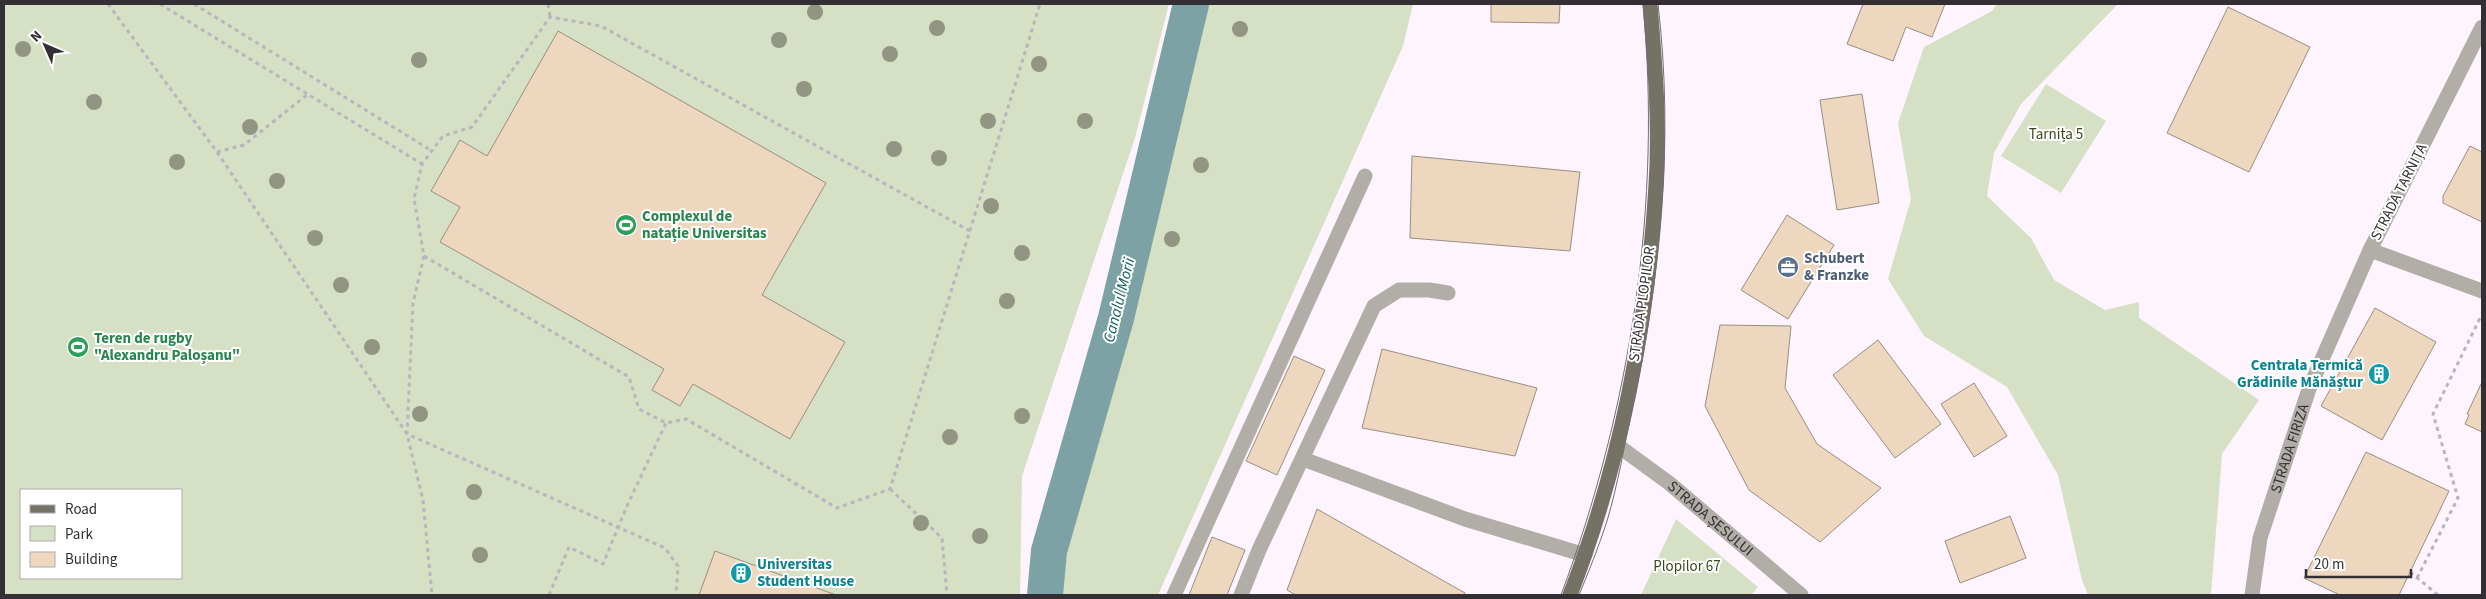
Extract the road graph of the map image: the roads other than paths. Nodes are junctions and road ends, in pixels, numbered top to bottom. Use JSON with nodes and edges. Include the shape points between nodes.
{"nodes":[{"id":1,"x":1650,"y":4,"type":"edge"},
{"id":2,"x":2482,"y":27,"type":"edge"},
{"id":3,"x":1365,"y":176,"type":"dead end"},
{"id":4,"x":2370,"y":250,"type":"junction"},
{"id":5,"x":2482,"y":291,"type":"edge"},
{"id":6,"x":1448,"y":293,"type":"dead end"},
{"id":7,"x":1617,"y":445,"type":"junction"},
{"id":8,"x":1302,"y":459,"type":"junction"},
{"id":9,"x":1585,"y":556,"type":"junction"},
{"id":10,"x":1174,"y":595,"type":"edge"},
{"id":11,"x":1241,"y":595,"type":"edge"},
{"id":12,"x":1570,"y":595,"type":"edge"},
{"id":13,"x":1802,"y":595,"type":"edge"},
{"id":14,"x":2252,"y":595,"type":"edge"}],
"edges":[{"from":1,"to":7,"type":"main road","name":"STRADA PLOPILOR","via":[[1657,121],[1656,185],[1650,260],[1636,353]]},
{"from":2,"to":4,"type":"street","name":"STRADA TARNIȚA"},
{"from":3,"to":10,"type":"street"},
{"from":4,"to":5,"type":"street","name":"STRADA TARNIȚA"},
{"from":4,"to":14,"type":"street","name":"STRADA FIRIZA","via":[[2309,389],[2260,538]]},
{"from":6,"to":8,"type":"street","via":[[1398,290],[1374,306]]},
{"from":7,"to":9,"type":"main road","name":"STRADA PLOPILOR"},
{"from":7,"to":13,"type":"street","name":"STRADA ȘESULUI","via":[[1669,483]]},
{"from":8,"to":9,"type":"street","via":[[1465,518]]},
{"from":8,"to":11,"type":"street"},
{"from":9,"to":12,"type":"main road","name":"STRADA PLOPILOR"}]}
